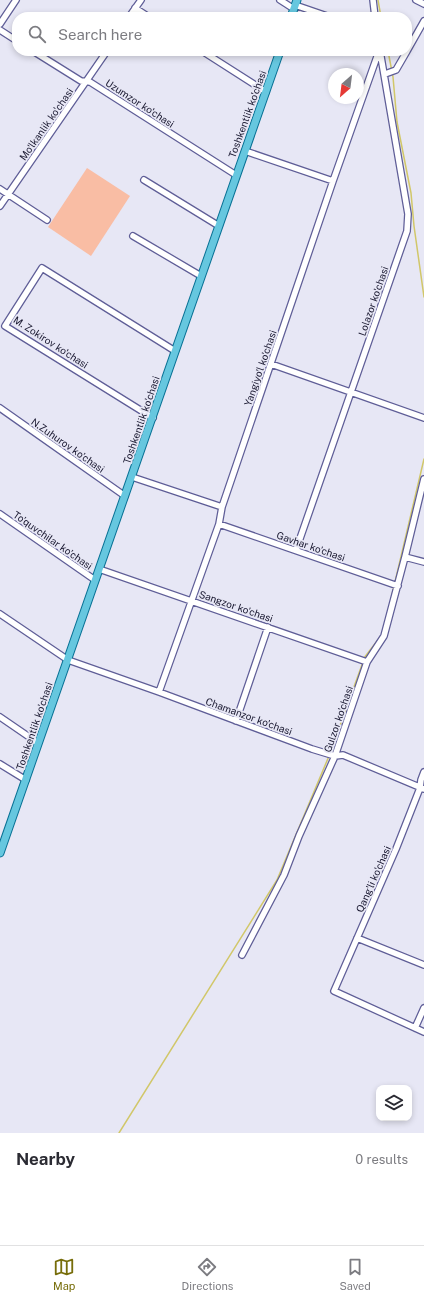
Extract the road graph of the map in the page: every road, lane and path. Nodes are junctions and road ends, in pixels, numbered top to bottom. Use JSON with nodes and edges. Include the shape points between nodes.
{"nodes":[{"id":1,"x":16,"y":0,"type":"edge"},
{"id":2,"x":140,"y":0,"type":"edge"},
{"id":3,"x":280,"y":0,"type":"edge"},
{"id":4,"x":373,"y":0,"type":"edge"},
{"id":5,"x":416,"y":0,"type":"edge"},
{"id":6,"x":424,"y":4,"type":"edge"},
{"id":7,"x":295,"y":5,"type":"edge"},
{"id":8,"x":135,"y":8,"type":"junction"},
{"id":9,"x":132,"y":12,"type":"edge"},
{"id":10,"x":141,"y":12,"type":"edge"},
{"id":11,"x":315,"y":12,"type":"edge"},
{"id":12,"x":374,"y":12,"type":"edge"},
{"id":13,"x":424,"y":22,"type":"edge"},
{"id":14,"x":0,"y":24,"type":"edge"},
{"id":15,"x":0,"y":30,"type":"edge"},
{"id":16,"x":12,"y":38,"type":"edge"},
{"id":17,"x":412,"y":42,"type":"edge"},
{"id":18,"x":42,"y":56,"type":"edge"},
{"id":19,"x":104,"y":56,"type":"edge"},
{"id":20,"x":210,"y":56,"type":"edge"},
{"id":21,"x":278,"y":56,"type":"edge"},
{"id":22,"x":378,"y":56,"type":"edge"},
{"id":23,"x":381,"y":56,"type":"edge"},
{"id":24,"x":404,"y":56,"type":"edge"},
{"id":25,"x":385,"y":74,"type":"junction"},
{"id":26,"x":86,"y":82,"type":"junction"},
{"id":27,"x":266,"y":92,"type":"junction"},
{"id":28,"x":245,"y":151,"type":"junction"},
{"id":29,"x":236,"y":175,"type":"junction"},
{"id":30,"x":144,"y":180,"type":"dead end"},
{"id":31,"x":333,"y":181,"type":"junction"},
{"id":32,"x":0,"y":189,"type":"edge"},
{"id":33,"x":8,"y":195,"type":"junction"},
{"id":34,"x":0,"y":206,"type":"edge"},
{"id":35,"x":47,"y":220,"type":"dead end"},
{"id":36,"x":219,"y":226,"type":"junction"},
{"id":37,"x":133,"y":236,"type":"dead end"},
{"id":38,"x":201,"y":276,"type":"junction"},
{"id":39,"x":175,"y":351,"type":"junction"},
{"id":40,"x":271,"y":364,"type":"junction"},
{"id":41,"x":350,"y":393,"type":"junction"},
{"id":42,"x":0,"y":408,"type":"edge"},
{"id":43,"x":153,"y":418,"type":"junction"},
{"id":44,"x":424,"y":418,"type":"edge"},
{"id":45,"x":132,"y":478,"type":"junction"},
{"id":46,"x":424,"y":479,"type":"edge"},
{"id":47,"x":125,"y":496,"type":"junction"},
{"id":48,"x":222,"y":507,"type":"junction"},
{"id":49,"x":0,"y":514,"type":"edge"},
{"id":50,"x":219,"y":524,"type":"junction"},
{"id":51,"x":296,"y":550,"type":"junction"},
{"id":52,"x":405,"y":558,"type":"junction"},
{"id":53,"x":424,"y":562,"type":"edge"},
{"id":54,"x":99,"y":569,"type":"junction"},
{"id":55,"x":95,"y":580,"type":"junction"},
{"id":56,"x":398,"y":586,"type":"junction"},
{"id":57,"x":192,"y":600,"type":"junction"},
{"id":58,"x":0,"y":614,"type":"edge"},
{"id":59,"x":268,"y":627,"type":"junction"},
{"id":60,"x":68,"y":660,"type":"junction"},
{"id":61,"x":367,"y":662,"type":"junction"},
{"id":62,"x":159,"y":692,"type":"junction"},
{"id":63,"x":0,"y":717,"type":"edge"},
{"id":64,"x":236,"y":721,"type":"junction"},
{"id":65,"x":38,"y":742,"type":"junction"},
{"id":66,"x":335,"y":756,"type":"junction"},
{"id":67,"x":0,"y":764,"type":"edge"},
{"id":68,"x":424,"y":772,"type":"edge"},
{"id":69,"x":26,"y":780,"type":"junction"},
{"id":70,"x":422,"y":788,"type":"edge"},
{"id":71,"x":0,"y":854,"type":"edge"},
{"id":72,"x":357,"y":938,"type":"junction"},
{"id":73,"x":242,"y":955,"type":"dead end"},
{"id":74,"x":424,"y":965,"type":"edge"},
{"id":75,"x":424,"y":1008,"type":"edge"},
{"id":76,"x":415,"y":1028,"type":"junction"},
{"id":77,"x":424,"y":1032,"type":"edge"}],
"edges":[{"from":1,"to":14,"type":"street"},
{"from":2,"to":8,"type":"street"},
{"from":3,"to":7,"type":"street"},
{"from":4,"to":12,"type":"street"},
{"from":5,"to":6,"type":"street"},
{"from":7,"to":11,"type":"street"},
{"from":8,"to":9,"type":"street"},
{"from":8,"to":10,"type":"street"},
{"from":13,"to":17,"type":"street"},
{"from":15,"to":16,"type":"street"},
{"from":18,"to":26,"type":"street","name":"Uzumzor ko'chasi"},
{"from":19,"to":26,"type":"street","name":"Mo'lkanlik ko'chasi"},
{"from":20,"to":27,"type":"street"},
{"from":21,"to":27,"type":"main road","name":"Toshkentlik ko'chasi"},
{"from":22,"to":31,"type":"street","name":"Yangiyo'l ko'chasi"},
{"from":23,"to":25,"type":"street","name":"Lolazor ko'chasi"},
{"from":24,"to":25,"type":"street","via":[[396,70]]},
{"from":25,"to":41,"type":"street","name":"Lolazor ko'chasi","via":[[408,214],[407,231]]},
{"from":26,"to":29,"type":"street","name":"Uzumzor ko'chasi","via":[[90,82]]},
{"from":26,"to":33,"type":"street","name":"Mo'lkanlik ko'chasi"},
{"from":27,"to":28,"type":"main road","name":"Toshkentlik ko'chasi"},
{"from":28,"to":29,"type":"main road","name":"Toshkentlik ko'chasi"},
{"from":28,"to":31,"type":"street"},
{"from":29,"to":36,"type":"main road","name":"Toshkentlik ko'chasi"},
{"from":30,"to":36,"type":"street"},
{"from":31,"to":40,"type":"street","name":"Yangiyo'l ko'chasi"},
{"from":32,"to":33,"type":"street"},
{"from":33,"to":34,"type":"street","name":"Mo'lkanlik ko'chasi"},
{"from":33,"to":35,"type":"street"},
{"from":36,"to":38,"type":"main road","name":"Toshkentlik ko'chasi"},
{"from":37,"to":38,"type":"street"},
{"from":38,"to":39,"type":"main road","name":"Toshkentlik ko'chasi"},
{"from":39,"to":43,"type":"main road","name":"Toshkentlik ko'chasi"},
{"from":39,"to":43,"type":"street","name":"M. Zokirov ko'chasi","via":[[42,268],[5,326]]},
{"from":40,"to":41,"type":"street"},
{"from":40,"to":48,"type":"street","name":"Yangiyo'l ko'chasi"},
{"from":41,"to":44,"type":"street"},
{"from":41,"to":51,"type":"street","name":"Lolazor ko'chasi"},
{"from":42,"to":47,"type":"street","name":"N.Zuhurov ko'chasi"},
{"from":43,"to":45,"type":"main road","name":"Toshkentlik ko'chasi"},
{"from":45,"to":47,"type":"main road","name":"Toshkentlik ko'chasi"},
{"from":45,"to":48,"type":"street"},
{"from":46,"to":52,"type":"street","name":"Gulzor ko'chasi"},
{"from":47,"to":54,"type":"main road","name":"Toshkentlik ko'chasi"},
{"from":48,"to":50,"type":"street","name":"Yangiyo'l ko'chasi"},
{"from":49,"to":55,"type":"street","name":"To'quvchilar ko'chasi"},
{"from":50,"to":51,"type":"street","name":"Gavhar ko'chasi"},
{"from":50,"to":57,"type":"street","name":"Yangiyo'l ko'chasi"},
{"from":51,"to":56,"type":"street","name":"Gavhar ko'chasi"},
{"from":52,"to":53,"type":"street"},
{"from":52,"to":56,"type":"street","name":"Gulzor ko'chasi"},
{"from":54,"to":55,"type":"main road","name":"Toshkentlik ko'chasi"},
{"from":54,"to":57,"type":"street","name":"Sangzor ko'chasi"},
{"from":55,"to":60,"type":"main road","name":"Toshkentlik ko'chasi"},
{"from":56,"to":61,"type":"street","name":"Gulzor ko'chasi","via":[[384,636]]},
{"from":57,"to":59,"type":"street","name":"Sangzor ko'chasi"},
{"from":57,"to":62,"type":"street","name":"Yangiyo'l ko'chasi"},
{"from":58,"to":60,"type":"street","name":"Chamanzor ko'chasi"},
{"from":59,"to":61,"type":"street","name":"Sangzor ko'chasi"},
{"from":59,"to":64,"type":"street"},
{"from":60,"to":62,"type":"street","name":"Chamanzor ko'chasi"},
{"from":60,"to":65,"type":"main road","name":"Toshkentlik ko'chasi"},
{"from":61,"to":66,"type":"street","name":"Gulzor ko'chasi"},
{"from":62,"to":64,"type":"street","name":"Chamanzor ko'chasi"},
{"from":63,"to":65,"type":"street"},
{"from":64,"to":66,"type":"street","name":"Chamanzor ko'chasi"},
{"from":65,"to":69,"type":"main road","name":"Toshkentlik ko'chasi"},
{"from":66,"to":70,"type":"street","name":"Chamanzor ko'chasi","via":[[343,755]]},
{"from":66,"to":73,"type":"street","name":"Gulzor ko'chasi","via":[[284,875]]},
{"from":67,"to":69,"type":"street"},
{"from":68,"to":70,"type":"street","name":"Qang'li ko'chasi"},
{"from":69,"to":71,"type":"main road","name":"Toshkentlik ko'chasi"},
{"from":70,"to":72,"type":"street","name":"Qang'li ko'chasi"},
{"from":72,"to":74,"type":"street"},
{"from":72,"to":76,"type":"street","name":"Qang'li ko'chasi","via":[[334,991]]},
{"from":75,"to":76,"type":"street"},
{"from":76,"to":77,"type":"street"}]}
